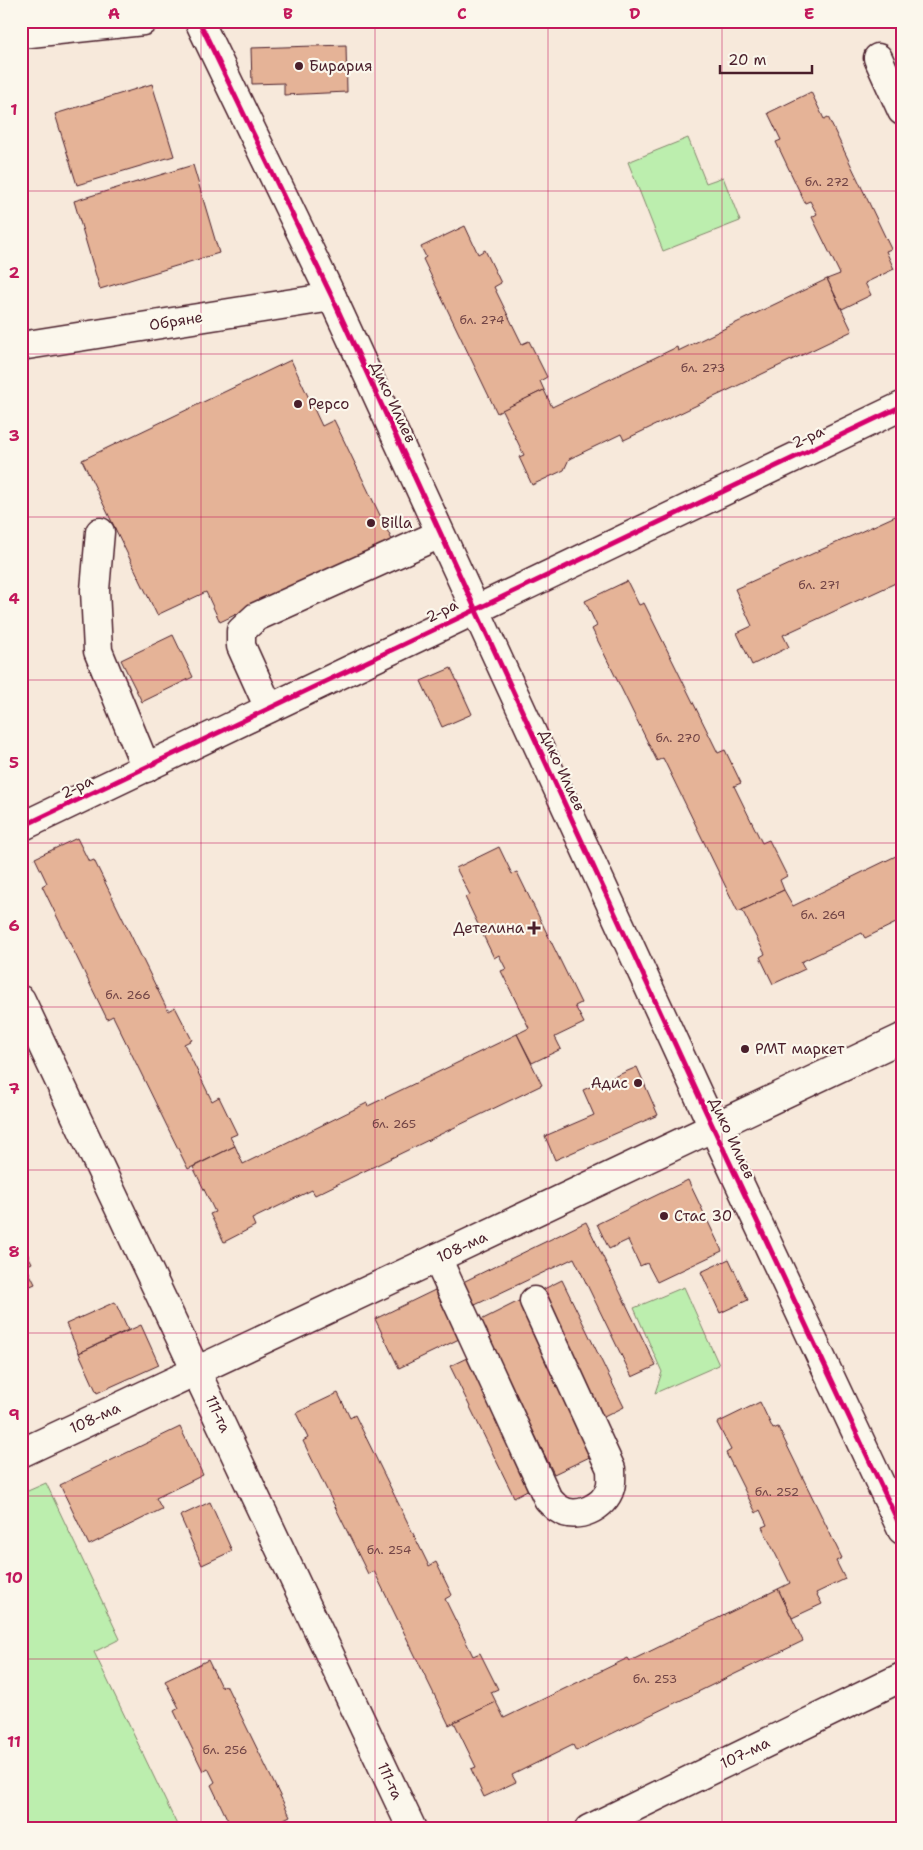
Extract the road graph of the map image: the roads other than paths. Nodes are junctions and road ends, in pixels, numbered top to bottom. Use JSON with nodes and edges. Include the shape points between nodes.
{"nodes":[{"id":1,"x":143,"y":21,"type":"edge"},
{"id":2,"x":199,"y":21,"type":"edge"},
{"id":3,"x":21,"y":34,"type":"edge"},
{"id":4,"x":878,"y":58,"type":"dead end"},
{"id":5,"x":902,"y":111,"type":"edge"},
{"id":6,"x":332,"y":297,"type":"junction"},
{"id":7,"x":21,"y":346,"type":"edge"},
{"id":8,"x":902,"y":406,"type":"edge"},
{"id":9,"x":100,"y":532,"type":"dead end"},
{"id":10,"x":440,"y":534,"type":"junction"},
{"id":11,"x":474,"y":609,"type":"junction"},
{"id":12,"x":269,"y":708,"type":"junction"},
{"id":13,"x":146,"y":768,"type":"junction"},
{"id":14,"x":21,"y":827,"type":"edge"},
{"id":15,"x":21,"y":1000,"type":"edge"},
{"id":16,"x":902,"y":1038,"type":"edge"},
{"id":17,"x":713,"y":1127,"type":"junction"},
{"id":18,"x":437,"y":1258,"type":"junction"},
{"id":19,"x":534,"y":1300,"type":"dead end"},
{"id":20,"x":197,"y":1370,"type":"junction"},
{"id":21,"x":21,"y":1453,"type":"edge"},
{"id":22,"x":902,"y":1530,"type":"edge"},
{"id":23,"x":902,"y":1677,"type":"edge"},
{"id":24,"x":412,"y":1829,"type":"edge"},
{"id":25,"x":589,"y":1829,"type":"edge"}],
"edges":[{"from":1,"to":3,"type":"street"},
{"from":2,"to":6,"type":"street","name":"Дико Илиев"},
{"from":4,"to":5,"type":"street"},
{"from":6,"to":7,"type":"street","name":"Обряне"},
{"from":6,"to":10,"type":"street","name":"Дико Илиев"},
{"from":8,"to":11,"type":"street","name":"2-ра"},
{"from":9,"to":13,"type":"street","via":[[95,590],[98,651]]},
{"from":10,"to":11,"type":"street","name":"Дико Илиев"},
{"from":10,"to":12,"type":"street","via":[[256,617],[241,631],[241,646]]},
{"from":11,"to":12,"type":"street","name":"2-ра"},
{"from":11,"to":17,"type":"street","name":"Дико Илиев"},
{"from":12,"to":13,"type":"street","name":"2-ра"},
{"from":13,"to":14,"type":"street","name":"2-ра"},
{"from":15,"to":20,"type":"street","name":"111-та"},
{"from":16,"to":17,"type":"street","name":"108-ма"},
{"from":17,"to":18,"type":"street","name":"108-ма"},
{"from":17,"to":22,"type":"street","name":"Дико Илиев"},
{"from":18,"to":19,"type":"street","via":[[548,1499],[560,1510],[574,1513],[589,1510],[602,1501],[610,1488],[611,1469]]},
{"from":18,"to":20,"type":"street","name":"108-ма"},
{"from":20,"to":21,"type":"street","name":"108-ма"},
{"from":20,"to":24,"type":"street","name":"111-та"},
{"from":23,"to":25,"type":"street","name":"107-ма"}]}
